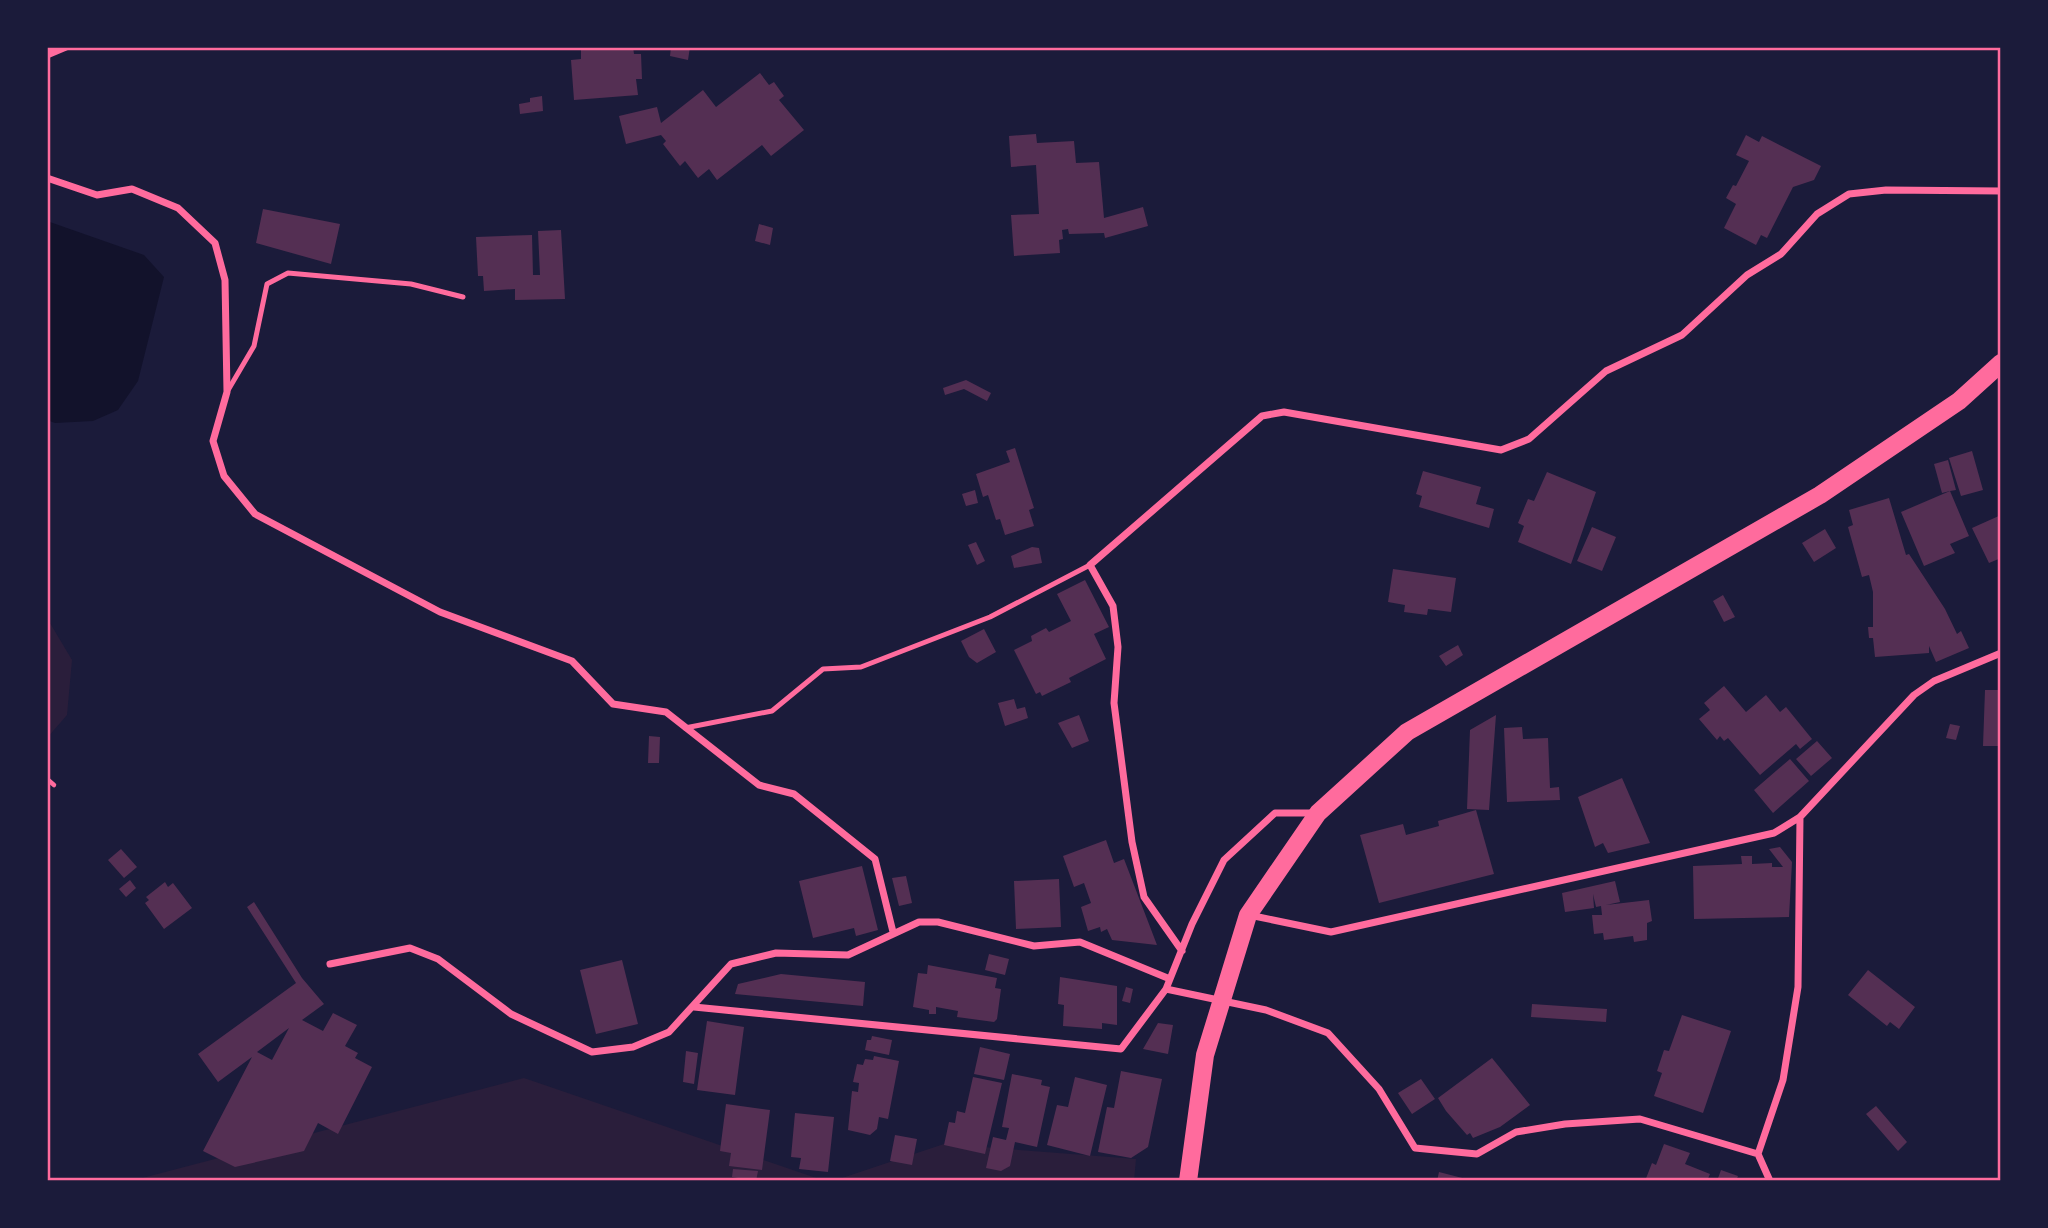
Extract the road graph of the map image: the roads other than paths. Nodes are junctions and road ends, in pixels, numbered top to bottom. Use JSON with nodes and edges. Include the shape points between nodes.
{"nodes":[{"id":1,"x":66,"y":47,"type":"edge"},
{"id":2,"x":47,"y":55,"type":"edge"},
{"id":3,"x":47,"y":178,"type":"edge"},
{"id":4,"x":2001,"y":191,"type":"edge"},
{"id":5,"x":463,"y":297,"type":"dead end"},
{"id":6,"x":2001,"y":363,"type":"edge"},
{"id":7,"x":228,"y":392,"type":"junction"},
{"id":8,"x":1090,"y":565,"type":"junction"},
{"id":9,"x":2001,"y":653,"type":"edge"},
{"id":10,"x":685,"y":727,"type":"junction"},
{"id":11,"x":1318,"y":813,"type":"junction"},
{"id":12,"x":1800,"y":817,"type":"junction"},
{"id":13,"x":1248,"y":915,"type":"junction"},
{"id":14,"x":893,"y":932,"type":"junction"},
{"id":15,"x":1182,"y":951,"type":"junction"},
{"id":16,"x":330,"y":964,"type":"dead end"},
{"id":17,"x":1170,"y":979,"type":"junction"},
{"id":18,"x":1166,"y":989,"type":"junction"},
{"id":19,"x":694,"y":1007,"type":"junction"},
{"id":20,"x":1758,"y":1154,"type":"junction"},
{"id":21,"x":1188,"y":1181,"type":"edge"},
{"id":22,"x":1770,"y":1181,"type":"edge"}],
"edges":[{"from":1,"to":2,"type":"street"},
{"from":3,"to":7,"type":"street","via":[[97,195],[132,189],[177,208],[215,243],[225,280]]},
{"from":4,"to":8,"type":"street","via":[[1849,194],[1817,215],[1781,254],[1747,275],[1682,335],[1606,371],[1529,439],[1501,450],[1284,411],[1262,416]]},
{"from":5,"to":7,"type":"lane","via":[[411,284],[288,273],[267,284],[254,346]]},
{"from":6,"to":11,"type":"main road","via":[[1959,401],[1820,495],[1408,732]]},
{"from":7,"to":10,"type":"street","via":[[213,441],[224,476],[255,514],[440,612],[572,661],[613,704],[666,712]]},
{"from":8,"to":10,"type":"lane","via":[[964,627],[861,667],[823,669],[772,711]]},
{"from":8,"to":15,"type":"street","via":[[1113,606],[1118,647],[1114,703],[1144,897]]},
{"from":9,"to":12,"type":"street","via":[[1934,681],[1914,695]]},
{"from":10,"to":14,"type":"street","via":[[760,785],[794,794],[875,859]]},
{"from":11,"to":13,"type":"main road"},
{"from":11,"to":15,"type":"street","via":[[1275,813],[1224,860]]},
{"from":12,"to":13,"type":"street","via":[[1774,832],[1331,932]]},
{"from":12,"to":20,"type":"street","via":[[1798,987],[1783,1080]]},
{"from":13,"to":21,"type":"main road","via":[[1205,1055]]},
{"from":14,"to":17,"type":"street","via":[[911,923],[938,922],[1034,946],[1080,942]]},
{"from":14,"to":19,"type":"street","via":[[848,955],[776,953],[731,964]]},
{"from":15,"to":17,"type":"street"},
{"from":16,"to":19,"type":"street","via":[[410,947],[438,959],[511,1014],[592,1052],[633,1047],[669,1032]]},
{"from":17,"to":18,"type":"street"},
{"from":18,"to":19,"type":"street","via":[[1121,1049]]},
{"from":18,"to":20,"type":"street","via":[[1266,1010],[1328,1033],[1379,1089],[1415,1148],[1477,1154],[1516,1132],[1640,1119]]},
{"from":20,"to":22,"type":"street"}]}
